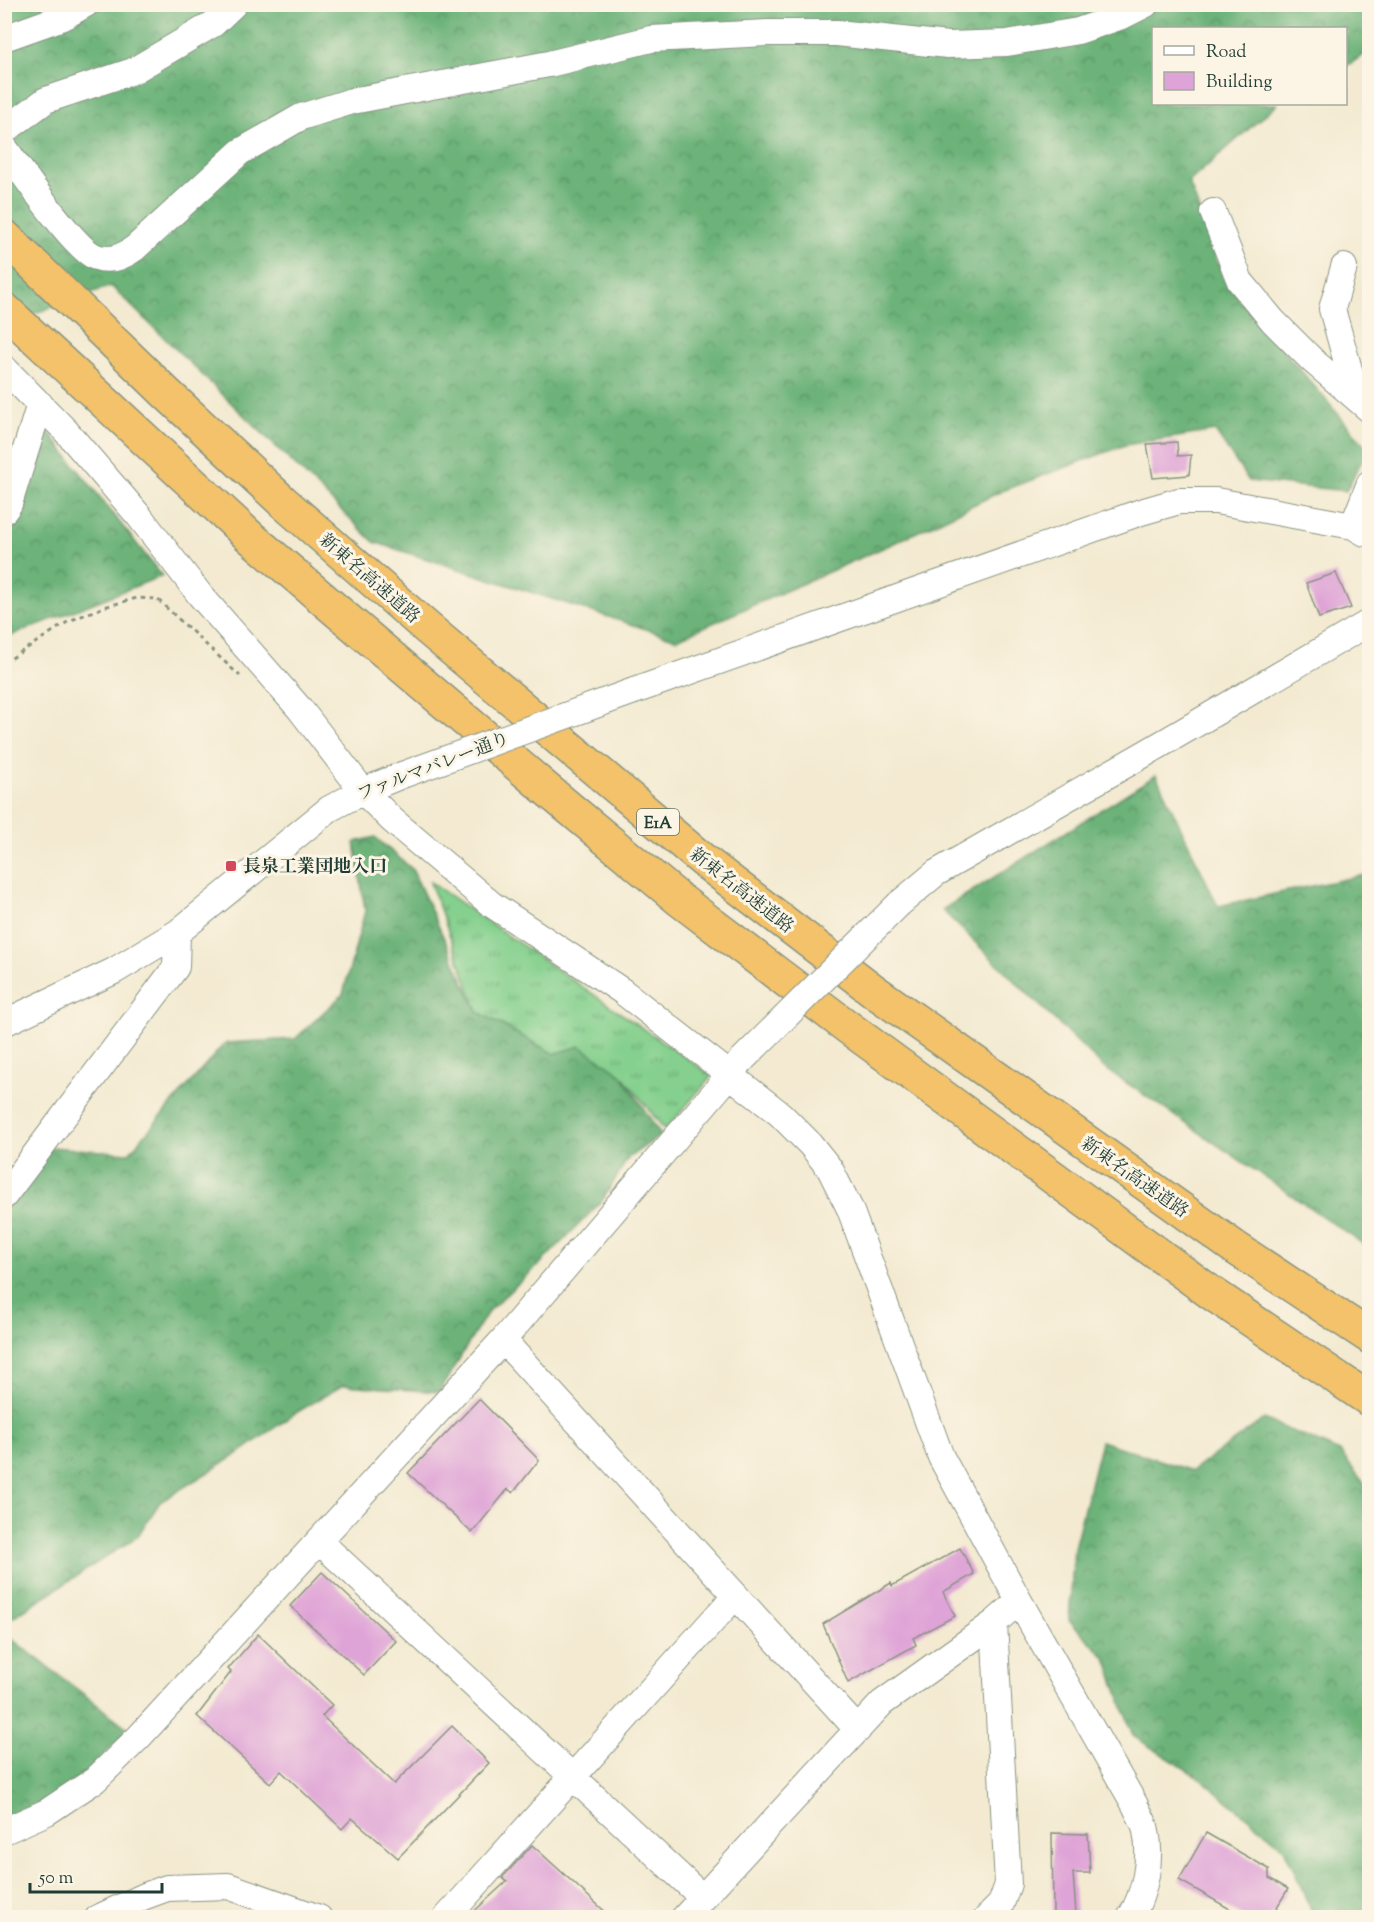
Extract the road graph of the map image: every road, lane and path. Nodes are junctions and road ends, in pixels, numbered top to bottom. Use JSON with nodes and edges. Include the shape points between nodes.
{"nodes":[{"id":1,"x":86,"y":4,"type":"edge"},
{"id":2,"x":234,"y":4,"type":"edge"},
{"id":3,"x":1146,"y":4,"type":"edge"},
{"id":4,"x":4,"y":38,"type":"edge"},
{"id":5,"x":4,"y":131,"type":"edge"},
{"id":6,"x":4,"y":147,"type":"edge"},
{"id":7,"x":1213,"y":212,"type":"dead end"},
{"id":8,"x":4,"y":236,"type":"edge"},
{"id":9,"x":1344,"y":267,"type":"dead end"},
{"id":10,"x":4,"y":309,"type":"edge"},
{"id":11,"x":4,"y":368,"type":"edge"},
{"id":12,"x":40,"y":404,"type":"junction"},
{"id":13,"x":1363,"y":404,"type":"edge"},
{"id":14,"x":1370,"y":483,"type":"edge"},
{"id":15,"x":4,"y":511,"type":"edge"},
{"id":16,"x":1364,"y":529,"type":"edge"},
{"id":17,"x":1370,"y":622,"type":"edge"},
{"id":18,"x":4,"y":663,"type":"edge"},
{"id":19,"x":242,"y":677,"type":"dead end"},
{"id":20,"x":363,"y":791,"type":"junction"},
{"id":21,"x":177,"y":933,"type":"junction"},
{"id":22,"x":4,"y":1023,"type":"edge"},
{"id":23,"x":735,"y":1069,"type":"junction"},
{"id":24,"x":4,"y":1196,"type":"edge"},
{"id":25,"x":1370,"y":1336,"type":"edge"},
{"id":26,"x":503,"y":1340,"type":"junction"},
{"id":27,"x":1370,"y":1400,"type":"edge"},
{"id":28,"x":320,"y":1541,"type":"junction"},
{"id":29,"x":735,"y":1596,"type":"junction"},
{"id":30,"x":1019,"y":1601,"type":"junction"},
{"id":31,"x":994,"y":1623,"type":"junction"},
{"id":32,"x":858,"y":1730,"type":"junction"},
{"id":33,"x":572,"y":1776,"type":"junction"},
{"id":34,"x":4,"y":1831,"type":"edge"},
{"id":35,"x":702,"y":1897,"type":"junction"},
{"id":36,"x":1141,"y":1914,"type":"edge"},
{"id":37,"x":98,"y":1917,"type":"edge"},
{"id":38,"x":320,"y":1917,"type":"edge"},
{"id":39,"x":446,"y":1917,"type":"edge"},
{"id":40,"x":684,"y":1917,"type":"edge"},
{"id":41,"x":987,"y":1917,"type":"edge"}],
"edges":[{"from":1,"to":4,"type":"street","via":[[63,17]]},
{"from":2,"to":5,"type":"street","via":[[213,24],[132,71],[46,100]]},
{"from":3,"to":6,"type":"street","via":[[1078,31],[1007,43],[948,45],[826,33],[651,39],[549,64],[352,101],[301,117],[240,152],[135,248],[123,257],[109,259],[95,257],[79,245]]},
{"from":7,"to":13,"type":"street","via":[[1240,281],[1313,361]]},
{"from":8,"to":25,"type":"highway","name":"新東名高速道路","number":"E1A","via":[[282,501],[704,861],[874,991],[1036,1107],[1234,1247]]},
{"from":9,"to":13,"type":"street","via":[[1332,309]]},
{"from":10,"to":27,"type":"highway","number":"E1A","via":[[249,536],[680,900],[1210,1292]]},
{"from":11,"to":12,"type":"street"},
{"from":12,"to":15,"type":"street"},
{"from":12,"to":20,"type":"street","via":[[139,516]]},
{"from":14,"to":16,"type":"street"},
{"from":16,"to":20,"type":"street","name":"ファルマバレー通り","bridge":true,"via":[[1216,501],[1179,501],[634,691]]},
{"from":17,"to":23,"type":"street","bridge":true,"via":[[936,873],[899,904]]},
{"from":18,"to":19,"type":"path","via":[[69,621],[137,598],[157,599]]},
{"from":20,"to":21,"type":"street","name":"ファルマバレー通り","via":[[329,809]]},
{"from":20,"to":23,"type":"street","via":[[491,904]]},
{"from":21,"to":22,"type":"street","name":"ファルマバレー通り","via":[[114,970]]},
{"from":21,"to":24,"type":"street","via":[[176,967]]},
{"from":23,"to":26,"type":"street"},
{"from":23,"to":30,"type":"street","via":[[830,1169],[850,1209],[941,1457]]},
{"from":26,"to":28,"type":"street"},
{"from":26,"to":29,"type":"street"},
{"from":28,"to":33,"type":"street"},
{"from":28,"to":34,"type":"street","via":[[95,1780],[46,1812]]},
{"from":29,"to":32,"type":"street"},
{"from":29,"to":33,"type":"street"},
{"from":30,"to":31,"type":"street"},
{"from":30,"to":36,"type":"street","via":[[1146,1830],[1149,1862]]},
{"from":31,"to":32,"type":"street","via":[[882,1702]]},
{"from":31,"to":41,"type":"street","via":[[1008,1884],[1001,1904]]},
{"from":32,"to":35,"type":"street"},
{"from":33,"to":35,"type":"street"},
{"from":33,"to":39,"type":"street"},
{"from":35,"to":40,"type":"street"},
{"from":37,"to":38,"type":"street","via":[[167,1888],[228,1886]]}]}
